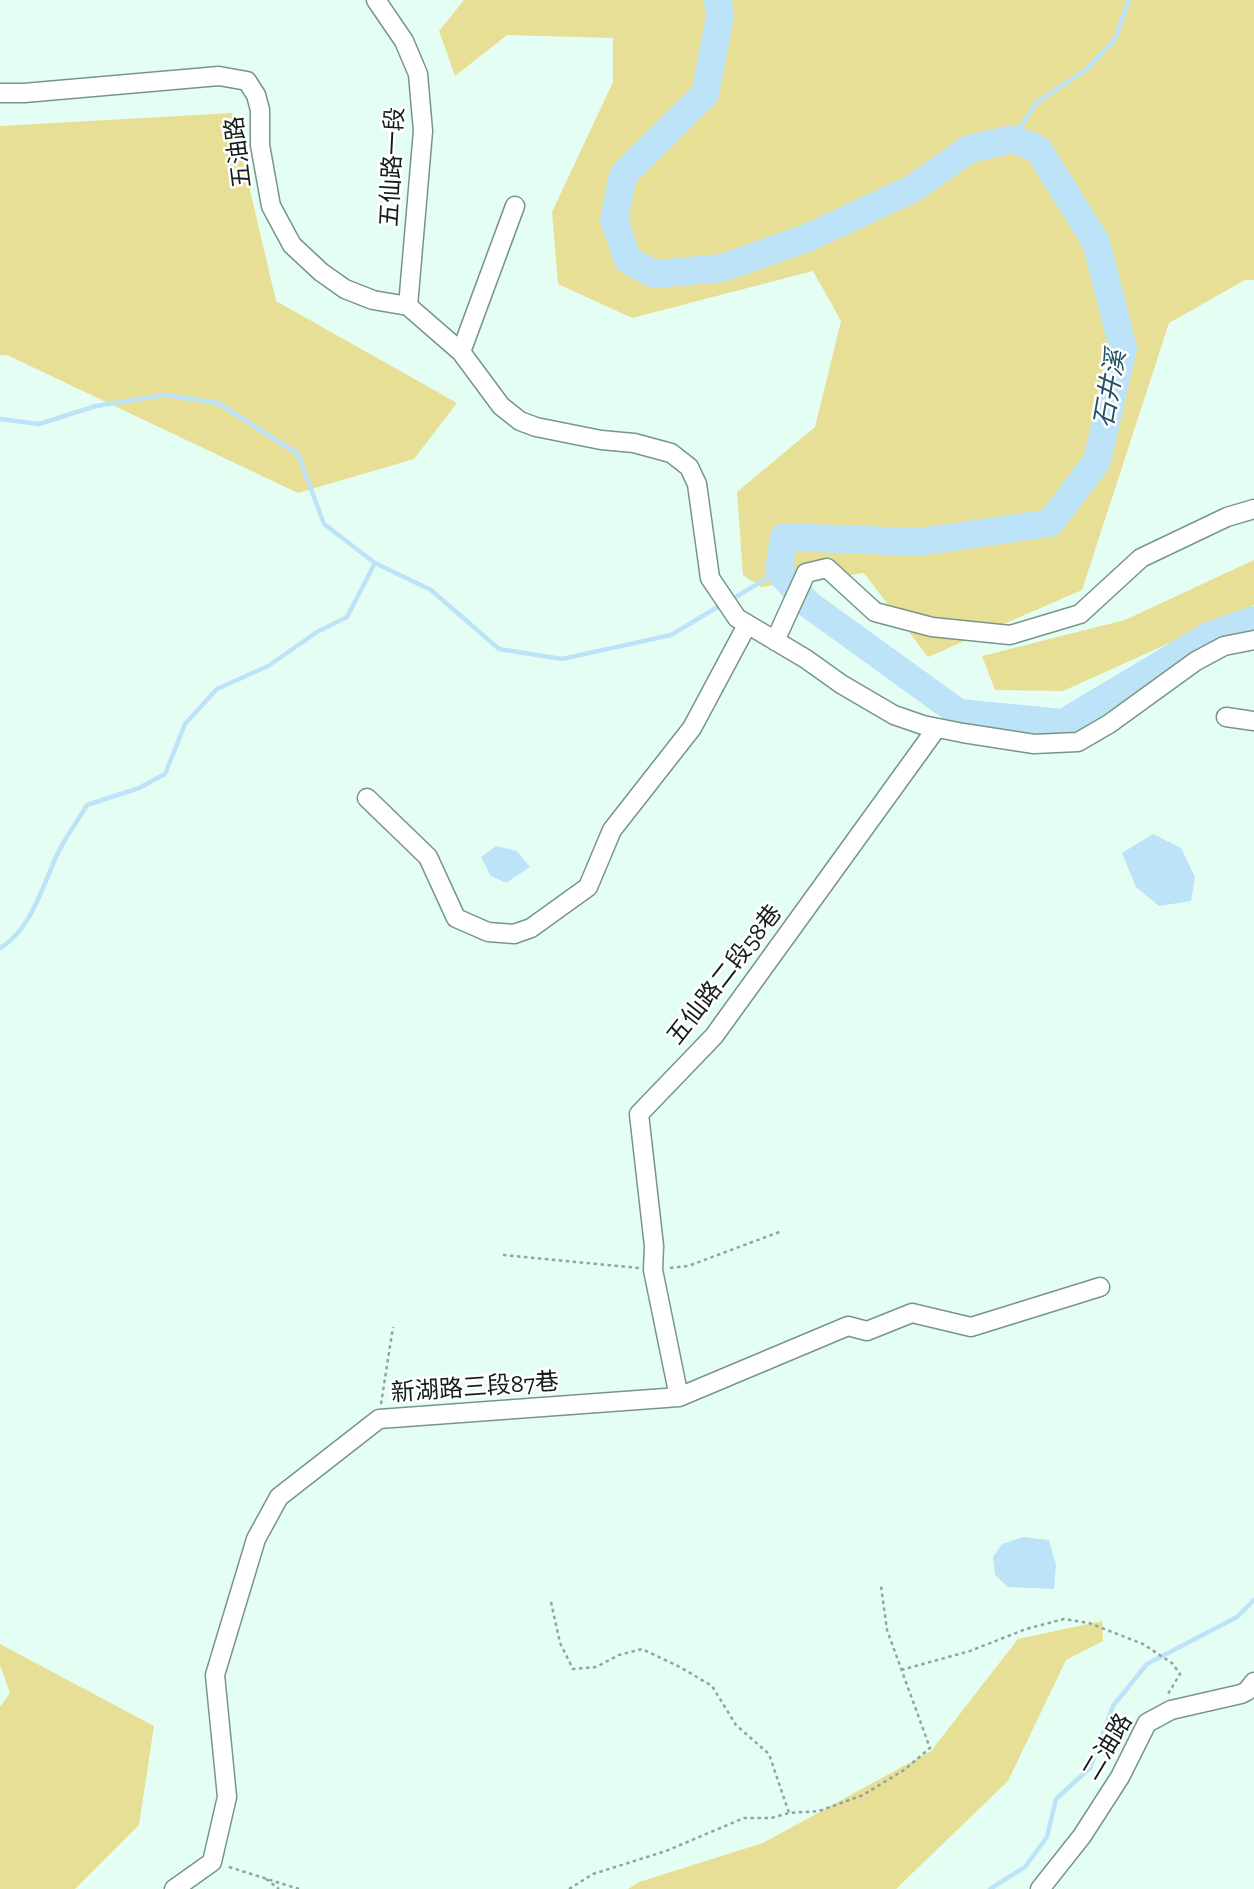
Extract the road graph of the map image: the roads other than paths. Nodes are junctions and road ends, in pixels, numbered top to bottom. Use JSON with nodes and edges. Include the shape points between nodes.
{"nodes":[{"id":1,"x":376,"y":0,"type":"edge"},
{"id":2,"x":0,"y":93,"type":"edge"},
{"id":3,"x":515,"y":206,"type":"dead end"},
{"id":4,"x":408,"y":306,"type":"junction"},
{"id":5,"x":461,"y":352,"type":"junction"},
{"id":6,"x":1254,"y":509,"type":"edge"},
{"id":7,"x":742,"y":622,"type":"junction"},
{"id":8,"x":775,"y":640,"type":"junction"},
{"id":9,"x":1254,"y":640,"type":"edge"},
{"id":10,"x":1226,"y":717,"type":"dead end"},
{"id":11,"x":1254,"y":721,"type":"edge"},
{"id":12,"x":936,"y":729,"type":"junction"},
{"id":13,"x":367,"y":798,"type":"dead end"},
{"id":14,"x":1100,"y":1287,"type":"dead end"},
{"id":15,"x":679,"y":1397,"type":"junction"},
{"id":16,"x":1254,"y":1682,"type":"edge"},
{"id":17,"x":174,"y":1889,"type":"edge"},
{"id":18,"x":1040,"y":1889,"type":"edge"}],
"edges":[{"from":1,"to":4,"type":"street","name":"五仙路一段","via":[[404,41],[418,74],[423,131]]},
{"from":2,"to":4,"type":"street","name":"五油路","via":[[219,76],[247,81],[260,110],[260,145],[271,206],[292,245],[345,289]]},
{"from":3,"to":5,"type":"street"},
{"from":4,"to":5,"type":"street"},
{"from":5,"to":7,"type":"street","via":[[500,406],[520,421],[671,453],[689,467],[697,484],[710,578]]},
{"from":6,"to":8,"type":"street","via":[[1141,558],[1080,614],[1010,635],[932,627],[875,612],[827,568],[806,573]]},
{"from":7,"to":8,"type":"street"},
{"from":7,"to":13,"type":"street","via":[[692,728],[612,830],[588,887],[531,928],[514,934],[488,932],[456,918],[428,857]]},
{"from":8,"to":12,"type":"street","via":[[894,715]]},
{"from":9,"to":12,"type":"street","via":[[1224,646],[1196,661],[1078,742],[1034,744]]},
{"from":10,"to":11,"type":"street"},
{"from":12,"to":15,"type":"street","name":"五仙路二段58巷","via":[[714,1037],[639,1114],[653,1270]]},
{"from":14,"to":15,"type":"street","name":"新湖路三段87巷","via":[[971,1327],[912,1313],[867,1331],[848,1326]]},
{"from":15,"to":17,"type":"street","name":"新湖路三段87巷","via":[[379,1419],[279,1497],[256,1539],[215,1675],[227,1797],[212,1862]]},
{"from":16,"to":18,"type":"street","name":"二油路","via":[[1247,1691],[1171,1710],[1147,1723],[1120,1777],[1082,1836]]}]}
